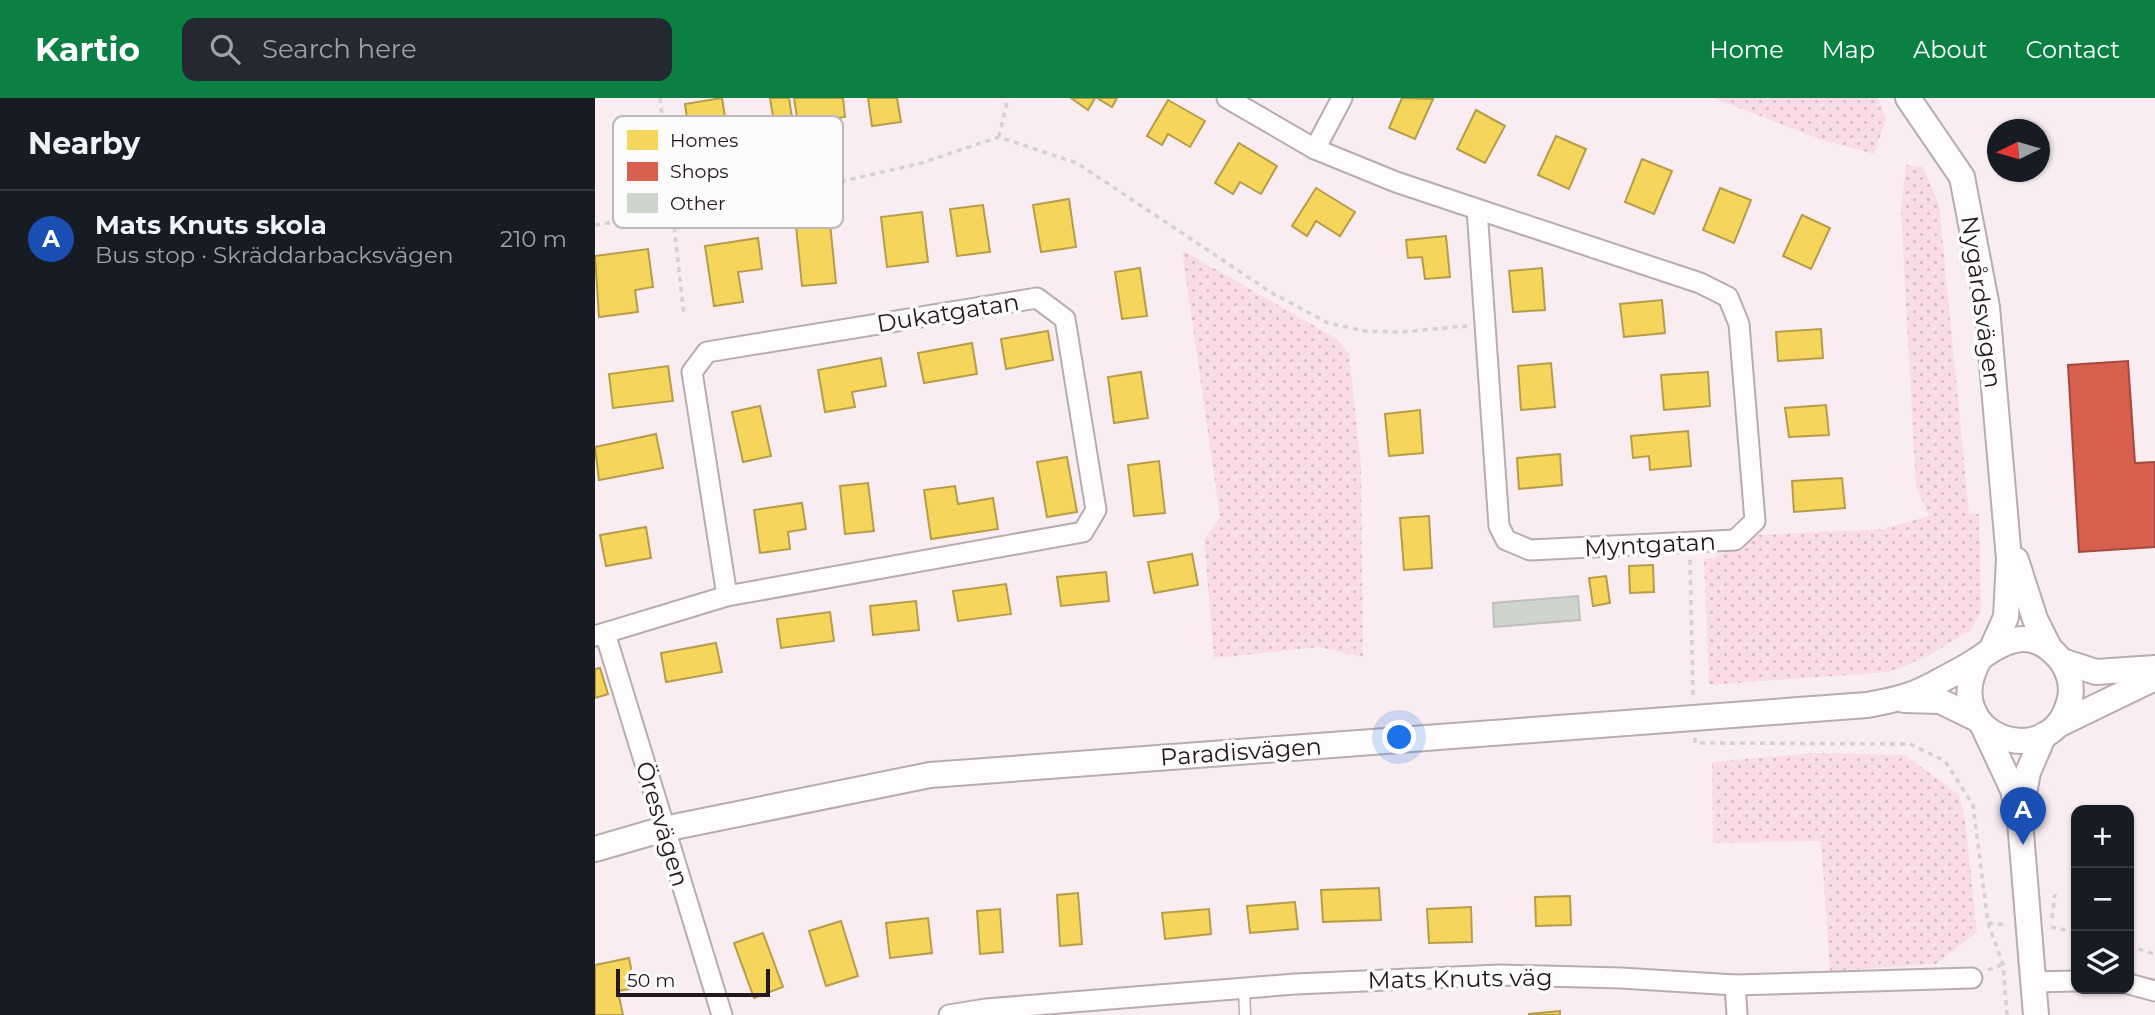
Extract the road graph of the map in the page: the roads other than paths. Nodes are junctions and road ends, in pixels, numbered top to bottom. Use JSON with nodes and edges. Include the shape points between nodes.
{"nodes":[{"id":1,"x":1227,"y":98,"type":"edge"},
{"id":2,"x":1342,"y":98,"type":"edge"},
{"id":3,"x":1908,"y":98,"type":"edge"},
{"id":4,"x":1315,"y":149,"type":"junction"},
{"id":5,"x":1477,"y":209,"type":"junction"},
{"id":6,"x":2007,"y":522,"type":"junction"},
{"id":7,"x":727,"y":596,"type":"junction"},
{"id":8,"x":600,"y":634,"type":"edge"},
{"id":9,"x":1986,"y":652,"type":"junction"},
{"id":10,"x":2056,"y":655,"type":"junction"},
{"id":11,"x":2155,"y":668,"type":"edge"},
{"id":12,"x":2155,"y":678,"type":"edge"},
{"id":13,"x":1893,"y":700,"type":"junction"},
{"id":14,"x":1980,"y":722,"type":"junction"},
{"id":15,"x":2051,"y":730,"type":"junction"},
{"id":16,"x":2020,"y":821,"type":"junction"},
{"id":17,"x":664,"y":830,"type":"junction"},
{"id":18,"x":595,"y":849,"type":"edge"},
{"id":19,"x":1972,"y":978,"type":"dead end"},
{"id":20,"x":2071,"y":981,"type":"edge"},
{"id":21,"x":2033,"y":982,"type":"junction"},
{"id":22,"x":1735,"y":985,"type":"junction"},
{"id":23,"x":2134,"y":985,"type":"edge"},
{"id":24,"x":1244,"y":988,"type":"junction"},
{"id":25,"x":2155,"y":991,"type":"edge"},
{"id":26,"x":986,"y":1012,"type":"edge"},
{"id":27,"x":722,"y":1015,"type":"edge"},
{"id":28,"x":949,"y":1015,"type":"edge"},
{"id":29,"x":1245,"y":1015,"type":"edge"},
{"id":30,"x":1737,"y":1015,"type":"edge"},
{"id":31,"x":2036,"y":1015,"type":"edge"}],
"edges":[{"from":1,"to":4,"type":"street","name":"Myntgatan"},
{"from":2,"to":4,"type":"street"},
{"from":3,"to":6,"type":"street","name":"Nygårdsvägen","via":[[1962,177],[1987,307]]},
{"from":4,"to":5,"type":"street","name":"Myntgatan"},
{"from":5,"to":5,"type":"street","name":"Myntgatan","via":[[1700,283],[1728,297],[1739,324],[1755,522],[1735,540],[1530,550],[1506,540],[1499,526]]},
{"from":6,"to":9,"type":"street","name":"Nygårdsvägen","via":[[2006,617]]},
{"from":6,"to":10,"type":"street","name":"Nygårdsvägen","via":[[2025,590]]},
{"from":7,"to":7,"type":"street","name":"Dukatgatan","via":[[1083,532],[1096,510],[1065,318],[1037,298],[707,352],[692,372]]},
{"from":7,"to":8,"type":"street","name":"Dukatgatan"},
{"from":8,"to":17,"type":"street","name":"Öresvägen"},
{"from":9,"to":10,"type":"street","via":[[2022,639]]},
{"from":9,"to":13,"type":"street","name":"Paradisvägen","via":[[1925,689]]},
{"from":9,"to":14,"type":"street","via":[[1972,672],[1968,688]]},
{"from":10,"to":11,"type":"street","via":[[2096,671]]},
{"from":10,"to":15,"type":"street","via":[[2069,676],[2071,693],[2067,710]]},
{"from":12,"to":15,"type":"street"},
{"from":13,"to":14,"type":"street","name":"Paradisvägen","via":[[1940,701]]},
{"from":13,"to":17,"type":"street","name":"Paradisvägen","via":[[1693,720],[930,775]]},
{"from":14,"to":15,"type":"street","via":[[1996,736],[2012,741],[2028,741]]},
{"from":14,"to":16,"type":"street","via":[[2013,790]]},
{"from":15,"to":16,"type":"street","via":[[2028,772]]},
{"from":16,"to":21,"type":"street"},
{"from":17,"to":18,"type":"street","name":"Paradisvägen"},
{"from":17,"to":27,"type":"street","name":"Öresvägen"},
{"from":19,"to":22,"type":"street","name":"Mats Knuts väg"},
{"from":20,"to":21,"type":"street"},
{"from":21,"to":31,"type":"street"},
{"from":22,"to":24,"type":"street","name":"Mats Knuts väg","via":[[1500,975]]},
{"from":22,"to":30,"type":"street"},
{"from":23,"to":25,"type":"street"},
{"from":24,"to":26,"type":"street","name":"Mats Knuts väg"},
{"from":24,"to":29,"type":"lane"},
{"from":26,"to":28,"type":"street","name":"Mats Knuts väg"}]}
